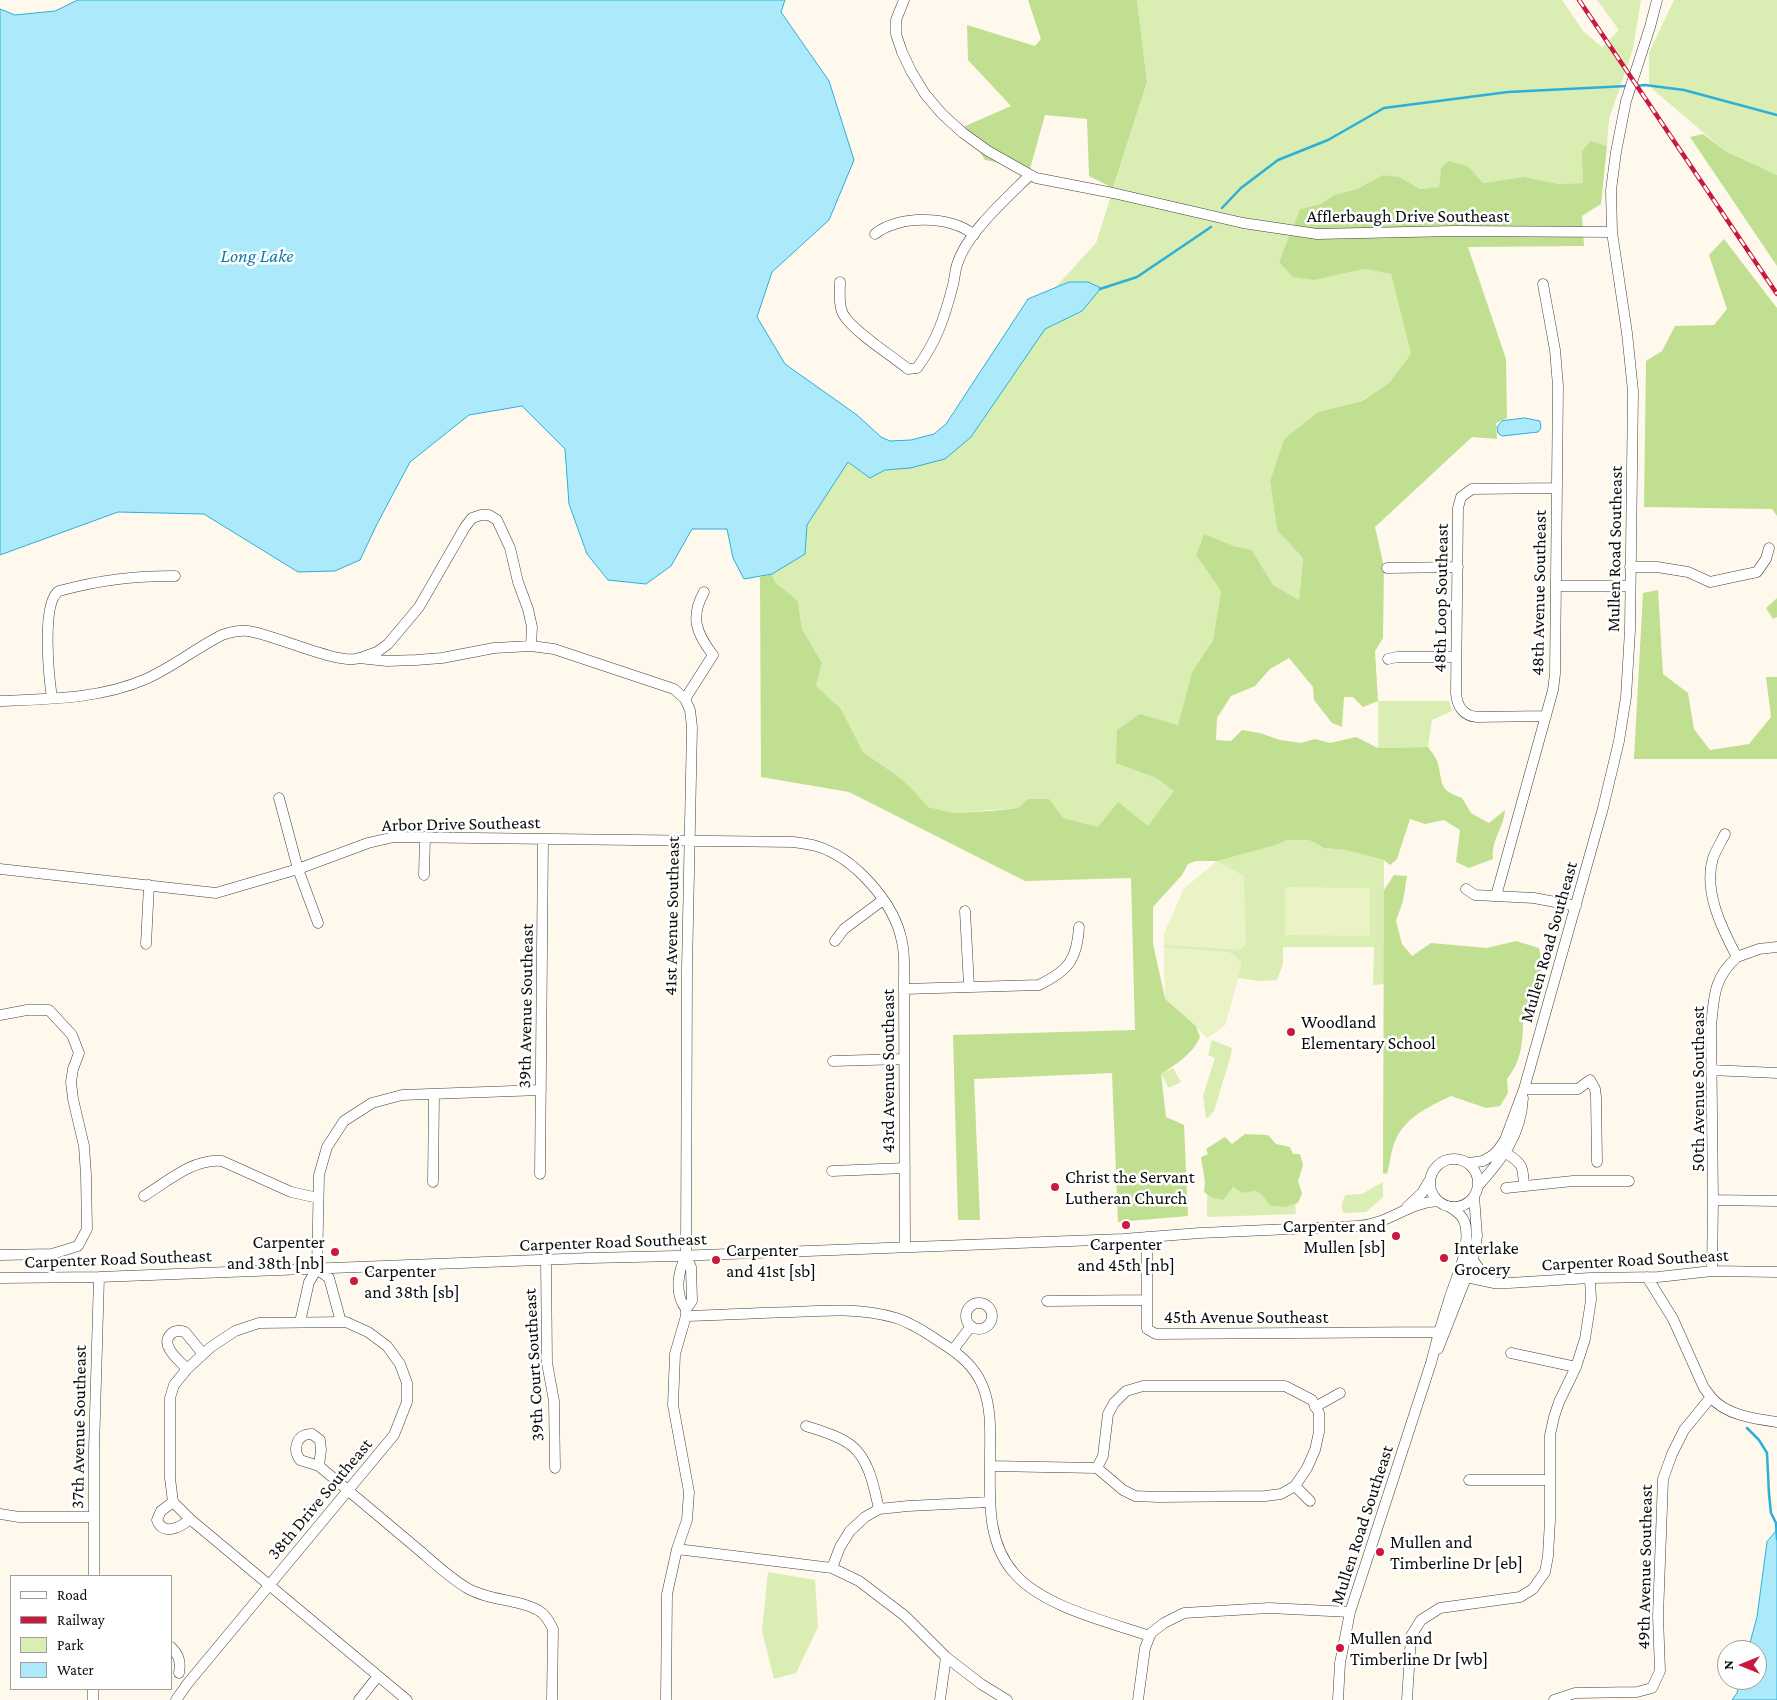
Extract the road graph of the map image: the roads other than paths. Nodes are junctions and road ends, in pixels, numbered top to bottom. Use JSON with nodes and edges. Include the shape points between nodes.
{"nodes":[{"id":1,"x":904,"y":0,"type":"edge"},
{"id":2,"x":1657,"y":0,"type":"edge"},
{"id":3,"x":1030,"y":175,"type":"junction"},
{"id":4,"x":1612,"y":232,"type":"junction"},
{"id":5,"x":875,"y":234,"type":"dead end"},
{"id":6,"x":974,"y":234,"type":"junction"},
{"id":7,"x":840,"y":282,"type":"dead end"},
{"id":8,"x":1543,"y":284,"type":"dead end"},
{"id":9,"x":1557,"y":488,"type":"junction"},
{"id":10,"x":1769,"y":548,"type":"dead end"},
{"id":11,"x":1630,"y":566,"type":"junction"},
{"id":12,"x":1458,"y":567,"type":"junction"},
{"id":13,"x":1387,"y":568,"type":"dead end"},
{"id":14,"x":175,"y":576,"type":"dead end"},
{"id":15,"x":1556,"y":586,"type":"junction"},
{"id":16,"x":1630,"y":586,"type":"junction"},
{"id":17,"x":704,"y":592,"type":"dead end"},
{"id":18,"x":531,"y":646,"type":"junction"},
{"id":19,"x":1456,"y":657,"type":"junction"},
{"id":20,"x":360,"y":658,"type":"junction"},
{"id":21,"x":1388,"y":660,"type":"dead end"},
{"id":22,"x":52,"y":698,"type":"junction"},
{"id":23,"x":685,"y":699,"type":"junction"},
{"id":24,"x":0,"y":702,"type":"edge"},
{"id":25,"x":1546,"y":716,"type":"junction"},
{"id":26,"x":279,"y":798,"type":"dead end"},
{"id":27,"x":1725,"y":834,"type":"dead end"},
{"id":28,"x":425,"y":837,"type":"junction"},
{"id":29,"x":543,"y":839,"type":"junction"},
{"id":30,"x":689,"y":840,"type":"junction"},
{"id":31,"x":0,"y":869,"type":"edge"},
{"id":32,"x":298,"y":869,"type":"junction"},
{"id":33,"x":424,"y":875,"type":"dead end"},
{"id":34,"x":150,"y":885,"type":"junction"},
{"id":35,"x":1466,"y":889,"type":"dead end"},
{"id":36,"x":1496,"y":896,"type":"junction"},
{"id":37,"x":883,"y":900,"type":"junction"},
{"id":38,"x":1576,"y":906,"type":"junction"},
{"id":39,"x":965,"y":911,"type":"dead end"},
{"id":40,"x":318,"y":923,"type":"dead end"},
{"id":41,"x":1079,"y":927,"type":"dead end"},
{"id":42,"x":835,"y":941,"type":"dead end"},
{"id":43,"x":146,"y":944,"type":"dead end"},
{"id":44,"x":1777,"y":947,"type":"edge"},
{"id":45,"x":1737,"y":957,"type":"junction"},
{"id":46,"x":968,"y":986,"type":"junction"},
{"id":47,"x":904,"y":989,"type":"junction"},
{"id":48,"x":0,"y":1015,"type":"edge"},
{"id":49,"x":904,"y":1059,"type":"junction"},
{"id":50,"x":833,"y":1061,"type":"dead end"},
{"id":51,"x":1712,"y":1070,"type":"junction"},
{"id":52,"x":1777,"y":1073,"type":"edge"},
{"id":53,"x":541,"y":1090,"type":"junction"},
{"id":54,"x":1524,"y":1091,"type":"junction"},
{"id":55,"x":434,"y":1095,"type":"junction"},
{"id":56,"x":1506,"y":1153,"type":"junction"},
{"id":57,"x":1597,"y":1162,"type":"dead end"},
{"id":58,"x":1469,"y":1163,"type":"junction"},
{"id":59,"x":905,"y":1168,"type":"junction"},
{"id":60,"x":832,"y":1171,"type":"dead end"},
{"id":61,"x":540,"y":1174,"type":"dead end"},
{"id":62,"x":1629,"y":1180,"type":"dead end"},
{"id":63,"x":1429,"y":1181,"type":"junction"},
{"id":64,"x":433,"y":1182,"type":"dead end"},
{"id":65,"x":1478,"y":1186,"type":"junction"},
{"id":66,"x":1524,"y":1186,"type":"junction"},
{"id":67,"x":1506,"y":1188,"type":"dead end"},
{"id":68,"x":144,"y":1196,"type":"dead end"},
{"id":69,"x":1474,"y":1196,"type":"junction"},
{"id":70,"x":318,"y":1198,"type":"junction"},
{"id":71,"x":1713,"y":1200,"type":"junction"},
{"id":72,"x":1438,"y":1201,"type":"junction"},
{"id":73,"x":1777,"y":1201,"type":"edge"},
{"id":74,"x":1448,"y":1206,"type":"junction"},
{"id":75,"x":1403,"y":1210,"type":"junction"},
{"id":76,"x":1147,"y":1237,"type":"junction"},
{"id":77,"x":905,"y":1246,"type":"junction"},
{"id":78,"x":1466,"y":1249,"type":"junction"},
{"id":79,"x":0,"y":1255,"type":"edge"},
{"id":80,"x":686,"y":1256,"type":"junction"},
{"id":81,"x":546,"y":1260,"type":"junction"},
{"id":82,"x":1473,"y":1260,"type":"junction"},
{"id":83,"x":317,"y":1269,"type":"junction"},
{"id":84,"x":1712,"y":1271,"type":"junction"},
{"id":85,"x":1777,"y":1272,"type":"edge"},
{"id":86,"x":1466,"y":1277,"type":"junction"},
{"id":87,"x":1647,"y":1277,"type":"junction"},
{"id":88,"x":0,"y":1278,"type":"edge"},
{"id":89,"x":99,"y":1278,"type":"junction"},
{"id":90,"x":1590,"y":1278,"type":"junction"},
{"id":91,"x":1494,"y":1283,"type":"junction"},
{"id":92,"x":1147,"y":1300,"type":"junction"},
{"id":93,"x":1047,"y":1301,"type":"dead end"},
{"id":94,"x":686,"y":1312,"type":"junction"},
{"id":95,"x":300,"y":1322,"type":"junction"},
{"id":96,"x":341,"y":1322,"type":"junction"},
{"id":97,"x":971,"y":1326,"type":"dead end"},
{"id":98,"x":1438,"y":1332,"type":"junction"},
{"id":99,"x":953,"y":1350,"type":"junction"},
{"id":100,"x":1511,"y":1353,"type":"dead end"},
{"id":101,"x":203,"y":1354,"type":"junction"},
{"id":102,"x":1431,"y":1363,"type":"junction"},
{"id":103,"x":1576,"y":1367,"type":"junction"},
{"id":104,"x":187,"y":1369,"type":"junction"},
{"id":105,"x":1340,"y":1392,"type":"dead end"},
{"id":106,"x":1711,"y":1397,"type":"junction"},
{"id":107,"x":1315,"y":1406,"type":"junction"},
{"id":108,"x":1777,"y":1422,"type":"edge"},
{"id":109,"x":806,"y":1426,"type":"dead end"},
{"id":110,"x":319,"y":1466,"type":"dead end"},
{"id":111,"x":990,"y":1466,"type":"junction"},
{"id":112,"x":555,"y":1468,"type":"dead end"},
{"id":113,"x":1097,"y":1468,"type":"junction"},
{"id":114,"x":1469,"y":1480,"type":"dead end"},
{"id":115,"x":1550,"y":1480,"type":"junction"},
{"id":116,"x":1294,"y":1486,"type":"junction"},
{"id":117,"x":348,"y":1490,"type":"junction"},
{"id":118,"x":1310,"y":1501,"type":"dead end"},
{"id":119,"x":173,"y":1502,"type":"junction"},
{"id":120,"x":990,"y":1502,"type":"junction"},
{"id":121,"x":879,"y":1509,"type":"junction"},
{"id":122,"x":0,"y":1514,"type":"edge"},
{"id":123,"x":94,"y":1518,"type":"junction"},
{"id":124,"x":190,"y":1519,"type":"junction"},
{"id":125,"x":677,"y":1549,"type":"junction"},
{"id":126,"x":832,"y":1568,"type":"junction"},
{"id":127,"x":94,"y":1575,"type":"edge"},
{"id":128,"x":269,"y":1585,"type":"junction"},
{"id":129,"x":1350,"y":1612,"type":"junction"},
{"id":130,"x":1150,"y":1636,"type":"junction"},
{"id":131,"x":172,"y":1647,"type":"edge"},
{"id":132,"x":946,"y":1657,"type":"junction"},
{"id":133,"x":175,"y":1673,"type":"edge"},
{"id":134,"x":378,"y":1676,"type":"junction"},
{"id":135,"x":188,"y":1683,"type":"junction"},
{"id":136,"x":176,"y":1700,"type":"edge"},
{"id":137,"x":359,"y":1700,"type":"edge"},
{"id":138,"x":407,"y":1700,"type":"edge"},
{"id":139,"x":552,"y":1700,"type":"edge"},
{"id":140,"x":666,"y":1700,"type":"edge"},
{"id":141,"x":940,"y":1700,"type":"edge"},
{"id":142,"x":1007,"y":1700,"type":"edge"},
{"id":143,"x":1138,"y":1700,"type":"edge"},
{"id":144,"x":1338,"y":1700,"type":"edge"},
{"id":145,"x":1407,"y":1700,"type":"edge"},
{"id":146,"x":1554,"y":1700,"type":"edge"}],
"edges":[{"from":1,"to":3,"type":"street","name":"Afflerbaugh Drive Southeast","via":[[896,20],[896,34],[911,72],[925,94],[963,134]]},
{"from":2,"to":4,"type":"street","name":"Mullen Road Southeast","via":[[1623,115],[1613,175]]},
{"from":3,"to":4,"type":"street","name":"Afflerbaugh Drive Southeast","via":[[1244,223],[1304,233]]},
{"from":3,"to":6,"type":"street"},
{"from":4,"to":11,"type":"street","name":"Mullen Road Southeast","via":[[1633,391]]},
{"from":5,"to":6,"type":"street","via":[[890,225],[926,219],[954,223]]},
{"from":6,"to":7,"type":"street","via":[[958,262],[942,325],[917,368],[908,369],[844,316]]},
{"from":8,"to":9,"type":"street","name":"48th Avenue Southeast","via":[[1558,386]]},
{"from":9,"to":12,"type":"street","name":"48th Loop Southeast","via":[[1476,488],[1466,493],[1458,508]]},
{"from":9,"to":15,"type":"street","name":"48th Avenue Southeast"},
{"from":10,"to":11,"type":"street","via":[[1757,572],[1710,582],[1688,572]]},
{"from":11,"to":16,"type":"street","name":"Mullen Road Southeast"},
{"from":12,"to":13,"type":"street"},
{"from":12,"to":19,"type":"street","name":"48th Loop Southeast"},
{"from":14,"to":22,"type":"street","via":[[101,580],[54,594],[48,621]]},
{"from":15,"to":16,"type":"street"},
{"from":15,"to":25,"type":"street","name":"48th Avenue Southeast","via":[[1555,674]]},
{"from":16,"to":38,"type":"street","name":"Mullen Road Southeast","via":[[1626,697],[1619,741]]},
{"from":17,"to":23,"type":"street","via":[[695,619],[713,655]]},
{"from":18,"to":20,"type":"street","via":[[416,660]]},
{"from":18,"to":20,"type":"street","via":[[532,627],[507,539],[498,520],[481,515],[472,518],[465,527],[418,608],[396,637],[377,652]]},
{"from":18,"to":23,"type":"street","via":[[554,649],[649,680],[674,689]]},
{"from":19,"to":21,"type":"street","via":[[1397,657]]},
{"from":19,"to":25,"type":"street","name":"48th Loop Southeast","via":[[1456,700],[1465,713],[1477,717]]},
{"from":20,"to":22,"type":"street","via":[[341,658],[265,634],[234,631],[126,686],[84,697]]},
{"from":22,"to":24,"type":"street"},
{"from":23,"to":30,"type":"street","name":"41st Avenue Southeast","via":[[692,727]]},
{"from":25,"to":36,"type":"street","name":"48th Avenue Southeast"},
{"from":26,"to":32,"type":"street"},
{"from":27,"to":45,"type":"street","via":[[1713,858],[1710,882],[1724,933]]},
{"from":28,"to":29,"type":"street","name":"Arbor Drive Southeast"},
{"from":28,"to":32,"type":"street","name":"Arbor Drive Southeast","via":[[384,838]]},
{"from":28,"to":33,"type":"street"},
{"from":29,"to":30,"type":"street","name":"Arbor Drive Southeast"},
{"from":29,"to":53,"type":"street","name":"39th Avenue Southeast"},
{"from":30,"to":37,"type":"street","name":"Arbor Drive Southeast","via":[[793,842],[817,846],[865,876]]},
{"from":30,"to":80,"type":"street","name":"41st Avenue Southeast"},
{"from":31,"to":34,"type":"street","name":"Arbor Drive Southeast"},
{"from":32,"to":34,"type":"street","name":"Arbor Drive Southeast","via":[[216,893]]},
{"from":32,"to":40,"type":"street"},
{"from":34,"to":43,"type":"street"},
{"from":35,"to":36,"type":"street","via":[[1475,895]]},
{"from":36,"to":38,"type":"street","via":[[1534,898]]},
{"from":37,"to":42,"type":"street","via":[[844,929]]},
{"from":37,"to":47,"type":"street","name":"43rd Avenue Southeast","via":[[902,942]]},
{"from":38,"to":54,"type":"street","name":"Mullen Road Southeast"},
{"from":39,"to":46,"type":"street"},
{"from":41,"to":46,"type":"street","via":[[1078,945],[1059,975],[1039,984]]},
{"from":44,"to":45,"type":"street"},
{"from":45,"to":51,"type":"street","name":"50th Avenue Southeast","via":[[1720,976],[1717,986],[1712,1027]]},
{"from":46,"to":47,"type":"street"},
{"from":47,"to":49,"type":"street","name":"43rd Avenue Southeast"},
{"from":48,"to":79,"type":"street","via":[[49,1010],[72,1035],[79,1053],[71,1082],[84,1146],[87,1229],[78,1246],[52,1254]]},
{"from":49,"to":50,"type":"street"},
{"from":49,"to":59,"type":"street","name":"43rd Avenue Southeast"},
{"from":51,"to":52,"type":"street"},
{"from":51,"to":71,"type":"street","name":"50th Avenue Southeast"},
{"from":53,"to":55,"type":"street"},
{"from":53,"to":61,"type":"street","name":"39th Avenue Southeast"},
{"from":54,"to":56,"type":"street","name":"Mullen Road Southeast","via":[[1522,1112]]},
{"from":54,"to":57,"type":"street","via":[[1578,1088],[1590,1080],[1596,1097]]},
{"from":54,"to":58,"type":"street","name":"Mullen Road Southeast","via":[[1498,1150],[1488,1159]]},
{"from":55,"to":64,"type":"street"},
{"from":55,"to":70,"type":"street","via":[[402,1095],[372,1103],[344,1121],[327,1147],[319,1175]]},
{"from":56,"to":65,"type":"street","name":"Mullen Road Southeast"},
{"from":56,"to":66,"type":"street","via":[[1518,1160],[1523,1170]]},
{"from":58,"to":63,"type":"street","via":[[1448,1159],[1436,1165]]},
{"from":58,"to":65,"type":"street","via":[[1476,1173]]},
{"from":59,"to":60,"type":"street"},
{"from":59,"to":77,"type":"street","name":"43rd Avenue Southeast"},
{"from":62,"to":66,"type":"street"},
{"from":63,"to":72,"type":"street"},
{"from":63,"to":75,"type":"street","name":"Carpenter Road Southeast","via":[[1422,1193]]},
{"from":65,"to":69,"type":"street"},
{"from":66,"to":67,"type":"street"},
{"from":68,"to":70,"type":"street","via":[[195,1165],[213,1160],[291,1192]]},
{"from":69,"to":74,"type":"street","via":[[1461,1206]]},
{"from":69,"to":82,"type":"street","name":"Mullen Road Southeast","via":[[1477,1236]]},
{"from":70,"to":83,"type":"street"},
{"from":71,"to":73,"type":"street"},
{"from":71,"to":84,"type":"street","name":"50th Avenue Southeast"},
{"from":72,"to":74,"type":"street"},
{"from":72,"to":75,"type":"street","name":"Carpenter Road Southeast"},
{"from":74,"to":78,"type":"street","name":"Mullen Road Southeast","via":[[1463,1218]]},
{"from":75,"to":76,"type":"street","name":"Carpenter Road Southeast","via":[[1385,1221],[1368,1226]]},
{"from":76,"to":77,"type":"street","name":"Carpenter Road Southeast"},
{"from":76,"to":92,"type":"street","name":"45th Avenue Southeast"},
{"from":77,"to":80,"type":"street","name":"Carpenter Road Southeast"},
{"from":78,"to":86,"type":"street"},
{"from":78,"to":98,"type":"street","name":"Mullen Road Southeast"},
{"from":80,"to":81,"type":"street","name":"Carpenter Road Southeast"},
{"from":80,"to":94,"type":"street","name":"41st Avenue Southeast","via":[[691,1267],[692,1300]]},
{"from":81,"to":83,"type":"street","name":"Carpenter Road Southeast"},
{"from":81,"to":112,"type":"street","name":"39th Court Southeast","via":[[547,1363],[554,1401]]},
{"from":82,"to":86,"type":"street","name":"Mullen Road Southeast"},
{"from":82,"to":91,"type":"street"},
{"from":83,"to":89,"type":"street","name":"Carpenter Road Southeast"},
{"from":83,"to":95,"type":"street","via":[[309,1282]]},
{"from":83,"to":96,"type":"street","via":[[329,1278]]},
{"from":84,"to":85,"type":"street","name":"Carpenter Road Southeast"},
{"from":84,"to":87,"type":"street","name":"Carpenter Road Southeast"},
{"from":86,"to":91,"type":"street","name":"Carpenter Road Southeast"},
{"from":86,"to":102,"type":"street","name":"Mullen Road Southeast"},
{"from":87,"to":90,"type":"street","name":"Carpenter Road Southeast"},
{"from":87,"to":106,"type":"street","via":[[1673,1319]]},
{"from":88,"to":89,"type":"street","name":"Carpenter Road Southeast"},
{"from":89,"to":123,"type":"street","name":"37th Avenue Southeast"},
{"from":90,"to":91,"type":"street","name":"Carpenter Road Southeast"},
{"from":90,"to":103,"type":"street","via":[[1589,1317]]},
{"from":92,"to":93,"type":"street"},
{"from":92,"to":98,"type":"street","name":"45th Avenue Southeast","via":[[1148,1329],[1156,1334]]},
{"from":94,"to":99,"type":"street","via":[[874,1312],[899,1319]]},
{"from":94,"to":125,"type":"street","name":"41st Avenue Southeast","via":[[675,1354],[673,1405],[689,1492],[687,1520]]},
{"from":95,"to":96,"type":"street","name":"38th Drive Southeast"},
{"from":95,"to":101,"type":"street","name":"38th Drive Southeast","via":[[259,1323],[236,1332]]},
{"from":96,"to":117,"type":"street","name":"38th Drive Southeast","via":[[368,1332],[387,1346],[400,1364],[407,1383],[407,1402],[394,1435]]},
{"from":97,"to":99,"type":"street"},
{"from":98,"to":102,"type":"street","name":"Mullen Road Southeast"},
{"from":99,"to":111,"type":"street","via":[[974,1369],[983,1388],[990,1418]]},
{"from":100,"to":103,"type":"street"},
{"from":101,"to":104,"type":"street","name":"38th Drive Southeast"},
{"from":101,"to":104,"type":"street","via":[[185,1332],[171,1334],[168,1348]]},
{"from":102,"to":129,"type":"street","name":"Mullen Road Southeast"},
{"from":103,"to":115,"type":"street","via":[[1554,1417],[1550,1435]]},
{"from":104,"to":119,"type":"street","name":"38th Drive Southeast","via":[[174,1386],[170,1398]]},
{"from":105,"to":107,"type":"street"},
{"from":106,"to":108,"type":"street","via":[[1718,1406],[1737,1414]]},
{"from":106,"to":146,"type":"street","name":"49th Avenue Southeast","via":[[1684,1430],[1662,1479],[1658,1616],[1660,1671],[1652,1688],[1637,1692],[1575,1693]]},
{"from":107,"to":113,"type":"street","via":[[1312,1400],[1285,1386],[1143,1386],[1126,1391],[1114,1403],[1108,1414],[1103,1456]]},
{"from":107,"to":116,"type":"street","via":[[1319,1413],[1319,1432],[1315,1450]]},
{"from":109,"to":121,"type":"street","via":[[852,1446],[862,1457]]},
{"from":110,"to":117,"type":"street"},
{"from":111,"to":113,"type":"street"},
{"from":111,"to":120,"type":"street"},
{"from":113,"to":116,"type":"street","via":[[1123,1490],[1136,1496],[1265,1496],[1282,1494]]},
{"from":114,"to":115,"type":"street"},
{"from":115,"to":145,"type":"street","via":[[1548,1556],[1544,1572],[1533,1588],[1520,1597],[1440,1608],[1421,1620],[1411,1636]]},
{"from":116,"to":118,"type":"street"},
{"from":117,"to":128,"type":"street","name":"38th Drive Southeast"},
{"from":117,"to":139,"type":"street","via":[[467,1588],[543,1613],[553,1629]]},
{"from":119,"to":124,"type":"street"},
{"from":119,"to":124,"type":"street","via":[[159,1514],[157,1520],[160,1525],[172,1529]]},
{"from":120,"to":121,"type":"street"},
{"from":120,"to":130,"type":"street","via":[[1001,1555],[1014,1574],[1032,1590],[1062,1605]]},
{"from":121,"to":126,"type":"street","via":[[850,1531]]},
{"from":122,"to":123,"type":"street"},
{"from":123,"to":127,"type":"street","name":"37th Avenue Southeast"},
{"from":124,"to":128,"type":"street"},
{"from":125,"to":126,"type":"street"},
{"from":125,"to":140,"type":"street","name":"41st Avenue Southeast","via":[[667,1594]]},
{"from":126,"to":132,"type":"street","via":[[859,1581],[905,1616]]},
{"from":128,"to":134,"type":"street"},
{"from":128,"to":135,"type":"street","name":"38th Drive Southeast"},
{"from":129,"to":130,"type":"street","via":[[1269,1608],[1184,1613],[1164,1623]]},
{"from":129,"to":144,"type":"street","name":"Mullen Road Southeast","via":[[1340,1663]]},
{"from":130,"to":143,"type":"street","via":[[1145,1648]]},
{"from":131,"to":133,"type":"street","via":[[180,1665]]},
{"from":132,"to":141,"type":"street"},
{"from":132,"to":142,"type":"street"},
{"from":133,"to":135,"type":"street"},
{"from":134,"to":137,"type":"street"},
{"from":134,"to":138,"type":"street"},
{"from":135,"to":136,"type":"street","name":"38th Drive Southeast"}]}
